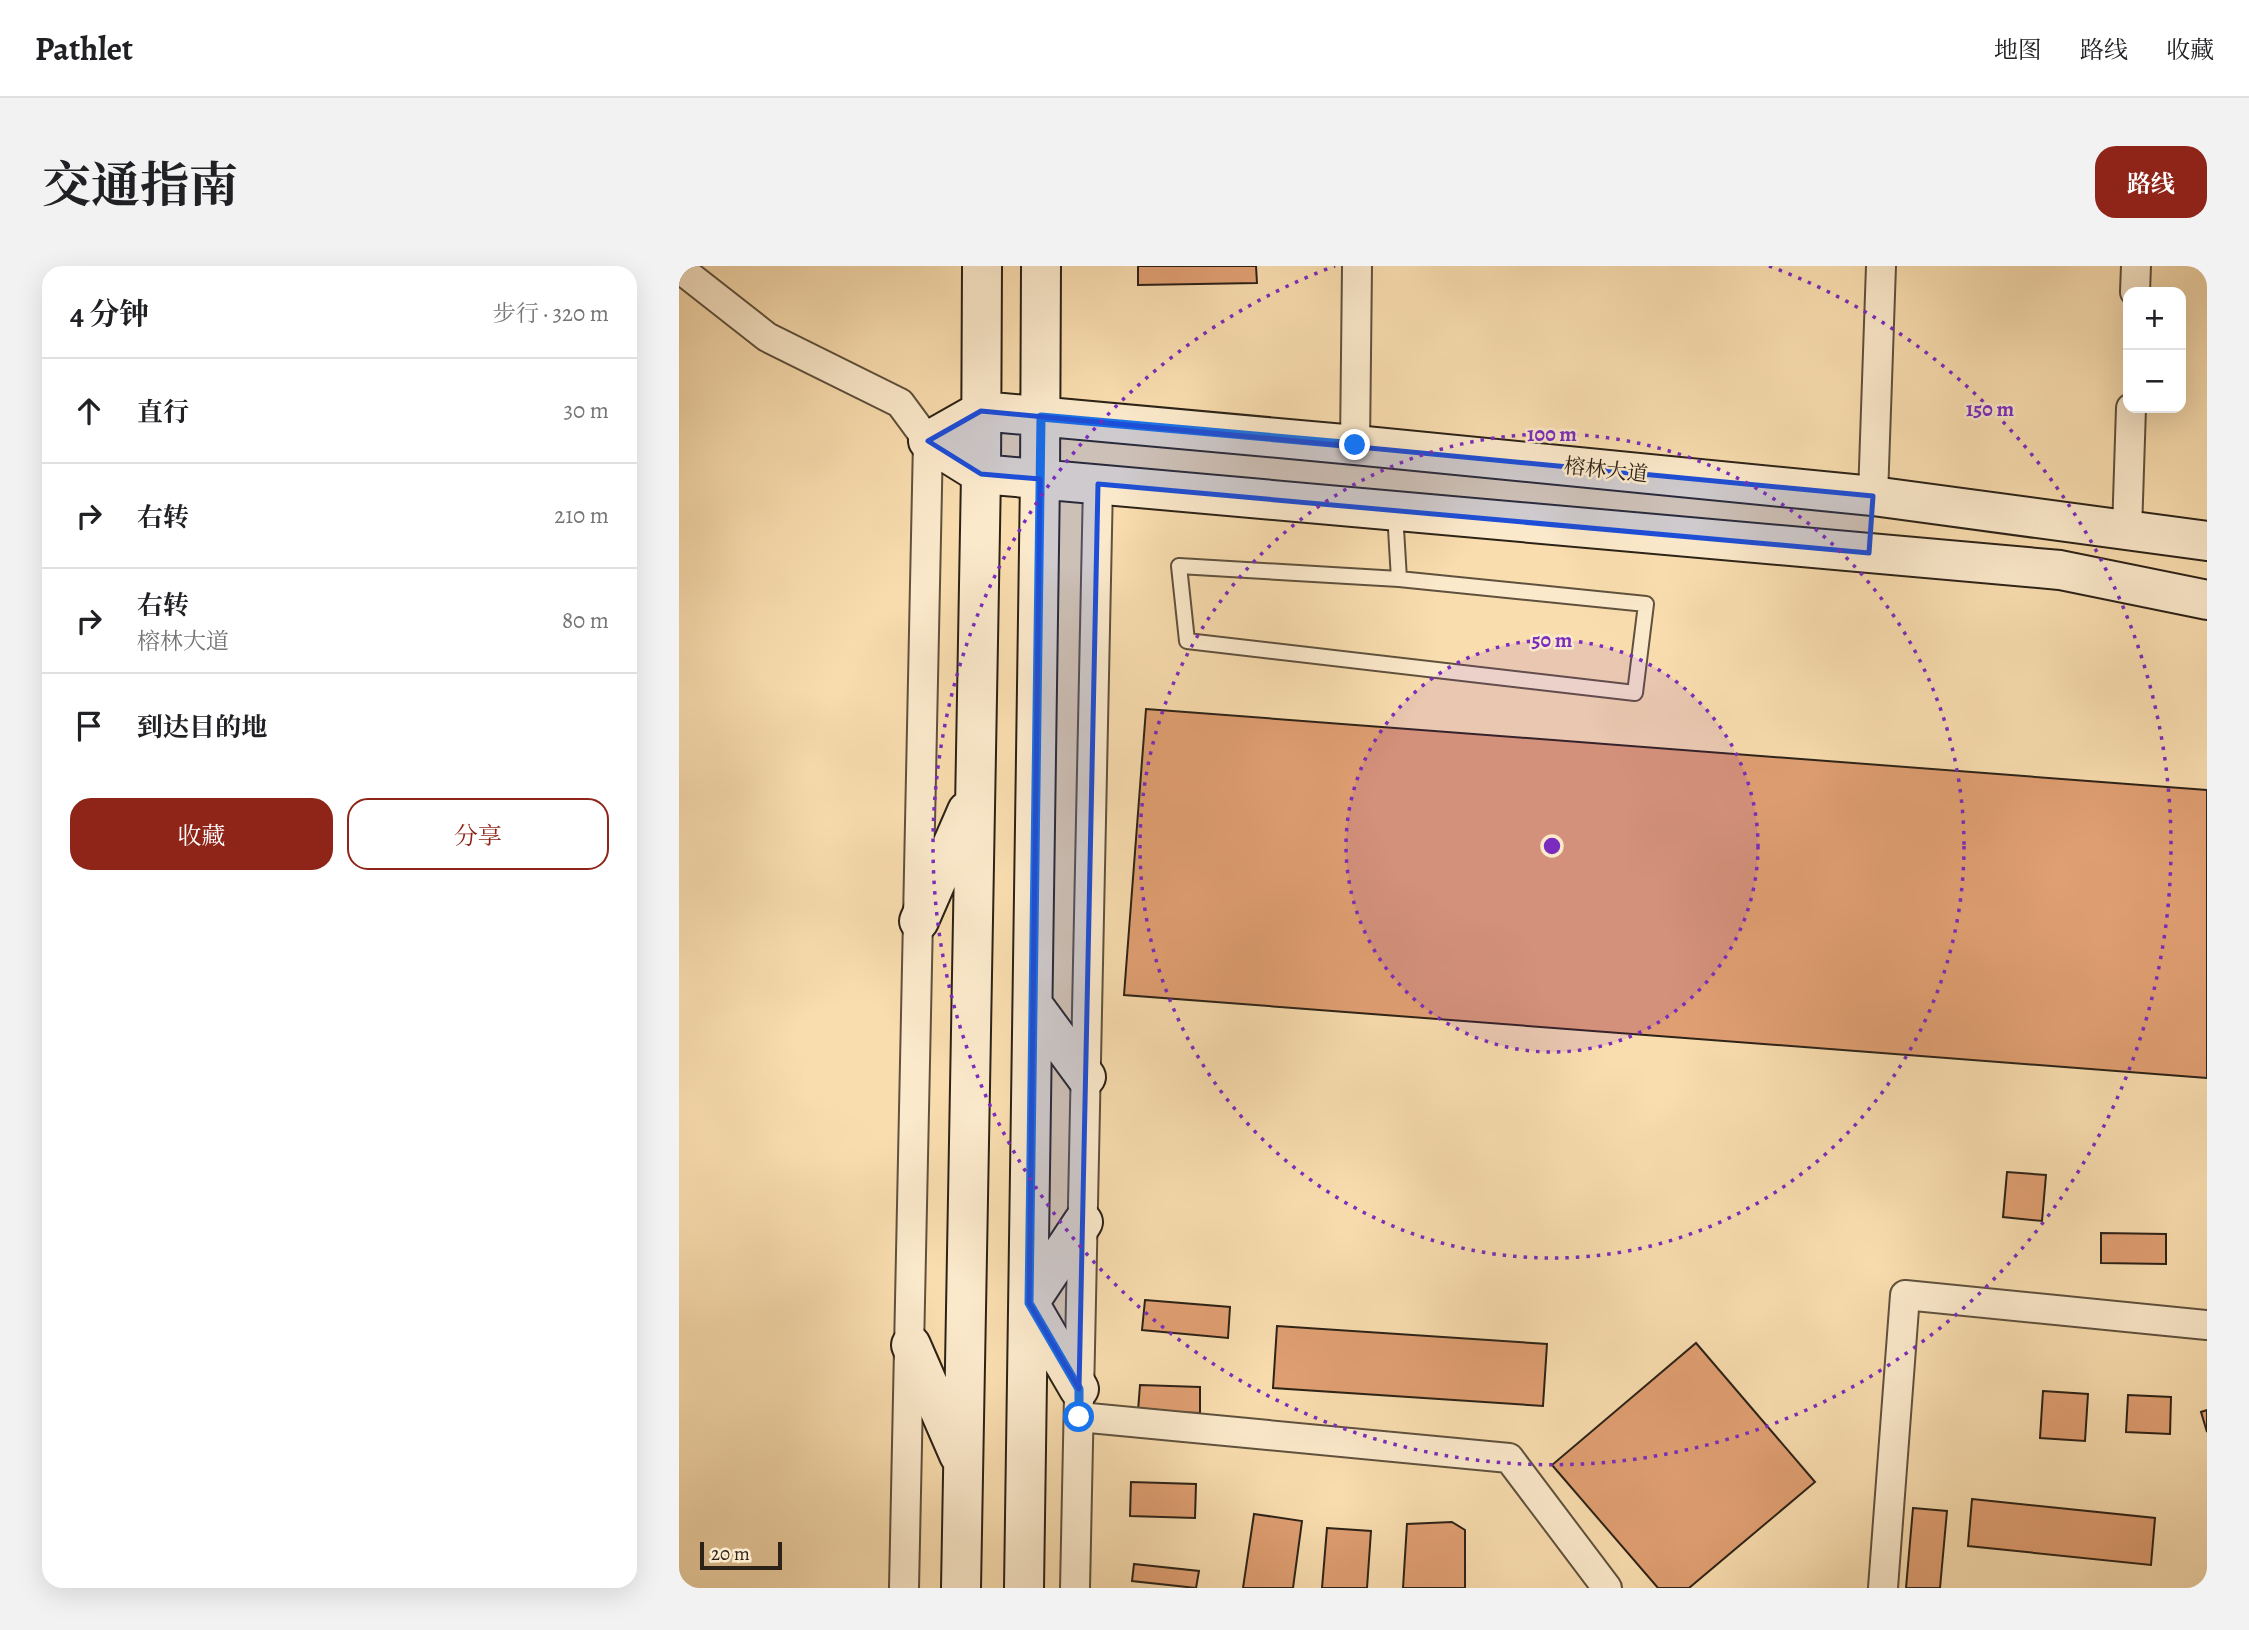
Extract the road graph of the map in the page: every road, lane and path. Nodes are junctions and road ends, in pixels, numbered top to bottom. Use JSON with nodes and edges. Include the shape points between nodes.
{"nodes":[{"id":1,"x":982,"y":266,"type":"edge"},
{"id":2,"x":1041,"y":266,"type":"edge"},
{"id":3,"x":1357,"y":266,"type":"edge"},
{"id":4,"x":1881,"y":266,"type":"edge"},
{"id":5,"x":2136,"y":266,"type":"edge"},
{"id":6,"x":679,"y":268,"type":"edge"},
{"id":7,"x":2135,"y":287,"type":"edge"},
{"id":8,"x":981,"y":411,"type":"junction"},
{"id":9,"x":2131,"y":413,"type":"edge"},
{"id":10,"x":1041,"y":417,"type":"junction"},
{"id":11,"x":928,"y":441,"type":"junction"},
{"id":12,"x":1355,"y":445,"type":"junction"},
{"id":13,"x":981,"y":474,"type":"junction"},
{"id":14,"x":1040,"y":479,"type":"junction"},
{"id":15,"x":1098,"y":484,"type":"junction"},
{"id":16,"x":1747,"y":484,"type":"junction"},
{"id":17,"x":1873,"y":496,"type":"junction"},
{"id":18,"x":1395,"y":511,"type":"junction"},
{"id":19,"x":2127,"y":531,"type":"junction"},
{"id":20,"x":2207,"y":541,"type":"edge"},
{"id":21,"x":1742,"y":542,"type":"junction"},
{"id":22,"x":1869,"y":553,"type":"junction"},
{"id":23,"x":1399,"y":579,"type":"junction"},
{"id":24,"x":2207,"y":600,"type":"edge"},
{"id":25,"x":975,"y":793,"type":"junction"},
{"id":26,"x":919,"y":921,"type":"junction"},
{"id":27,"x":1033,"y":1005,"type":"junction"},
{"id":28,"x":1086,"y":1077,"type":"junction"},
{"id":29,"x":1083,"y":1222,"type":"junction"},
{"id":30,"x":1029,"y":1303,"type":"junction"},
{"id":31,"x":2207,"y":1325,"type":"edge"},
{"id":32,"x":911,"y":1345,"type":"junction"},
{"id":33,"x":1079,"y":1403,"type":"junction"},
{"id":34,"x":964,"y":1466,"type":"junction"},
{"id":35,"x":904,"y":1588,"type":"edge"},
{"id":36,"x":961,"y":1588,"type":"edge"},
{"id":37,"x":1024,"y":1588,"type":"edge"},
{"id":38,"x":1075,"y":1588,"type":"edge"},
{"id":39,"x":1607,"y":1588,"type":"edge"},
{"id":40,"x":1884,"y":1588,"type":"edge"}],
"edges":[{"from":1,"to":8,"type":"main road"},
{"from":2,"to":10,"type":"main road"},
{"from":3,"to":12,"type":"street"},
{"from":4,"to":17,"type":"street"},
{"from":5,"to":7,"type":"street"},
{"from":6,"to":11,"type":"street","via":[[767,337],[900,403]]},
{"from":8,"to":10,"type":"main road","name":"榕林大道"},
{"from":8,"to":11,"type":"main road"},
{"from":8,"to":13,"type":"main road"},
{"from":9,"to":19,"type":"street"},
{"from":10,"to":12,"type":"main road","name":"榕林大道"},
{"from":10,"to":14,"type":"main road"},
{"from":11,"to":13,"type":"main road"},
{"from":11,"to":26,"type":"street"},
{"from":12,"to":16,"type":"main road","name":"榕林大道"},
{"from":13,"to":14,"type":"main road"},
{"from":13,"to":25,"type":"main road"},
{"from":14,"to":15,"type":"main road"},
{"from":14,"to":27,"type":"main road"},
{"from":15,"to":18,"type":"main road"},
{"from":15,"to":28,"type":"street"},
{"from":16,"to":17,"type":"main road","name":"榕林大道"},
{"from":16,"to":21,"type":"main road"},
{"from":17,"to":19,"type":"main road","name":"榕林大道"},
{"from":17,"to":22,"type":"main road"},
{"from":18,"to":21,"type":"main road"},
{"from":18,"to":23,"type":"lane"},
{"from":19,"to":20,"type":"main road","name":"榕林大道"},
{"from":21,"to":22,"type":"main road"},
{"from":22,"to":24,"type":"main road","via":[[2060,570]]},
{"from":23,"to":23,"type":"lane","via":[[1646,604],[1635,693],[1187,641],[1179,566]]},
{"from":25,"to":26,"type":"main road"},
{"from":25,"to":34,"type":"main road"},
{"from":26,"to":32,"type":"street"},
{"from":27,"to":28,"type":"main road"},
{"from":27,"to":30,"type":"main road"},
{"from":28,"to":29,"type":"street"},
{"from":29,"to":30,"type":"main road"},
{"from":29,"to":33,"type":"street"},
{"from":30,"to":33,"type":"main road"},
{"from":30,"to":37,"type":"main road"},
{"from":31,"to":40,"type":"street","via":[[1905,1295]]},
{"from":32,"to":34,"type":"main road"},
{"from":32,"to":35,"type":"street"},
{"from":33,"to":38,"type":"street"},
{"from":33,"to":39,"type":"street","via":[[1510,1458]]},
{"from":34,"to":36,"type":"main road"}]}
